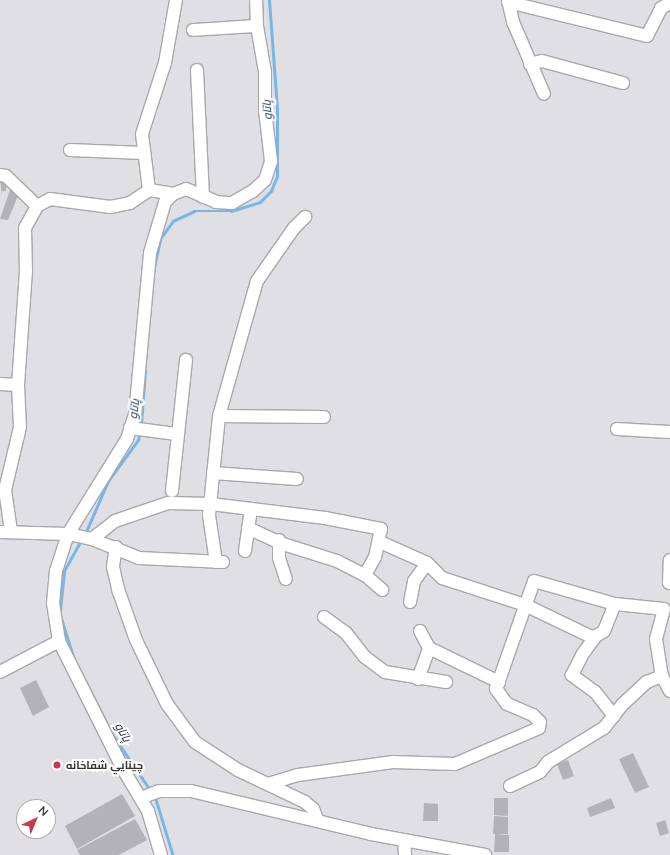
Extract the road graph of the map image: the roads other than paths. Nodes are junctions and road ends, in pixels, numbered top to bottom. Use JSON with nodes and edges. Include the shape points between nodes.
{"nodes":[{"id":1,"x":176,"y":0,"type":"edge"},
{"id":2,"x":256,"y":0,"type":"edge"},
{"id":3,"x":508,"y":1,"type":"edge"},
{"id":4,"x":670,"y":3,"type":"edge"},
{"id":5,"x":257,"y":26,"type":"junction"},
{"id":6,"x":193,"y":30,"type":"dead end"},
{"id":7,"x":530,"y":64,"type":"junction"},
{"id":8,"x":197,"y":70,"type":"dead end"},
{"id":9,"x":623,"y":83,"type":"dead end"},
{"id":10,"x":544,"y":94,"type":"dead end"},
{"id":11,"x":70,"y":150,"type":"dead end"},
{"id":12,"x":143,"y":153,"type":"junction"},
{"id":13,"x":0,"y":175,"type":"edge"},
{"id":14,"x":149,"y":190,"type":"junction"},
{"id":15,"x":173,"y":194,"type":"junction"},
{"id":16,"x":203,"y":197,"type":"junction"},
{"id":17,"x":37,"y":206,"type":"junction"},
{"id":18,"x":305,"y":217,"type":"dead end"},
{"id":19,"x":186,"y":360,"type":"dead end"},
{"id":20,"x":0,"y":384,"type":"edge"},
{"id":21,"x":18,"y":385,"type":"junction"},
{"id":22,"x":219,"y":416,"type":"junction"},
{"id":23,"x":324,"y":417,"type":"dead end"},
{"id":24,"x":130,"y":428,"type":"junction"},
{"id":25,"x":617,"y":429,"type":"dead end"},
{"id":26,"x":670,"y":432,"type":"edge"},
{"id":27,"x":177,"y":434,"type":"junction"},
{"id":28,"x":213,"y":473,"type":"junction"},
{"id":29,"x":296,"y":479,"type":"dead end"},
{"id":30,"x":172,"y":491,"type":"dead end"},
{"id":31,"x":211,"y":504,"type":"junction"},
{"id":32,"x":251,"y":509,"type":"junction"},
{"id":33,"x":248,"y":528,"type":"junction"},
{"id":34,"x":6,"y":532,"type":"edge"},
{"id":35,"x":68,"y":534,"type":"junction"},
{"id":36,"x":92,"y":538,"type":"junction"},
{"id":37,"x":279,"y":540,"type":"junction"},
{"id":38,"x":380,"y":542,"type":"junction"},
{"id":39,"x":116,"y":547,"type":"junction"},
{"id":40,"x":245,"y":552,"type":"dead end"},
{"id":41,"x":670,"y":560,"type":"edge"},
{"id":42,"x":427,"y":563,"type":"junction"},
{"id":43,"x":365,"y":575,"type":"junction"},
{"id":44,"x":286,"y":579,"type":"dead end"},
{"id":45,"x":669,"y":583,"type":"dead end"},
{"id":46,"x":382,"y":590,"type":"dead end"},
{"id":47,"x":410,"y":602,"type":"dead end"},
{"id":48,"x":615,"y":604,"type":"junction"},
{"id":49,"x":525,"y":605,"type":"junction"},
{"id":50,"x":324,"y":617,"type":"dead end"},
{"id":51,"x":670,"y":621,"type":"edge"},
{"id":52,"x":658,"y":624,"type":"junction"},
{"id":53,"x":420,"y":631,"type":"dead end"},
{"id":54,"x":594,"y":638,"type":"junction"},
{"id":55,"x":59,"y":641,"type":"junction"},
{"id":56,"x":429,"y":648,"type":"junction"},
{"id":57,"x":0,"y":672,"type":"edge"},
{"id":58,"x":662,"y":676,"type":"junction"},
{"id":59,"x":418,"y":679,"type":"junction"},
{"id":60,"x":446,"y":682,"type":"dead end"},
{"id":61,"x":499,"y":682,"type":"junction"},
{"id":62,"x":670,"y":691,"type":"edge"},
{"id":63,"x":614,"y":716,"type":"junction"},
{"id":64,"x":268,"y":784,"type":"junction"},
{"id":65,"x":510,"y":786,"type":"dead end"},
{"id":66,"x":150,"y":794,"type":"junction"},
{"id":67,"x":317,"y":819,"type":"junction"},
{"id":68,"x":404,"y":840,"type":"junction"},
{"id":69,"x":468,"y":853,"type":"edge"},
{"id":70,"x":161,"y":855,"type":"edge"},
{"id":71,"x":405,"y":855,"type":"edge"},
{"id":72,"x":485,"y":855,"type":"edge"}],
"edges":[{"from":1,"to":12,"type":"street","via":[[165,63],[147,111],[142,134]]},
{"from":2,"to":5,"type":"street"},
{"from":3,"to":4,"type":"street","via":[[647,36],[661,8]]},
{"from":3,"to":7,"type":"street"},
{"from":5,"to":6,"type":"street"},
{"from":5,"to":16,"type":"street","via":[[265,72],[265,110],[271,161],[264,180],[253,191],[232,203]]},
{"from":7,"to":9,"type":"street","via":[[542,61]]},
{"from":7,"to":10,"type":"street"},
{"from":8,"to":16,"type":"street"},
{"from":11,"to":12,"type":"street"},
{"from":12,"to":14,"type":"street"},
{"from":13,"to":17,"type":"street","via":[[6,176]]},
{"from":14,"to":15,"type":"street"},
{"from":14,"to":17,"type":"street","via":[[130,203],[110,207],[66,199],[50,199]]},
{"from":15,"to":16,"type":"street","via":[[186,189]]},
{"from":15,"to":24,"type":"street","via":[[165,202],[160,214],[150,253],[135,414]]},
{"from":17,"to":21,"type":"street","via":[[25,228],[26,272]]},
{"from":18,"to":22,"type":"street","via":[[294,228],[257,281]]},
{"from":19,"to":27,"type":"street"},
{"from":20,"to":21,"type":"street"},
{"from":21,"to":34,"type":"street","via":[[20,427],[5,490]]},
{"from":22,"to":23,"type":"street"},
{"from":22,"to":28,"type":"street"},
{"from":24,"to":27,"type":"street"},
{"from":24,"to":35,"type":"street","via":[[127,439]]},
{"from":25,"to":26,"type":"street"},
{"from":27,"to":30,"type":"street"},
{"from":28,"to":29,"type":"street"},
{"from":28,"to":31,"type":"street"},
{"from":31,"to":32,"type":"street"},
{"from":31,"to":36,"type":"street","via":[[168,503],[116,521]]},
{"from":31,"to":39,"type":"street","via":[[220,562],[139,558]]},
{"from":32,"to":33,"type":"street"},
{"from":32,"to":38,"type":"street","via":[[382,529]]},
{"from":33,"to":37,"type":"street"},
{"from":33,"to":40,"type":"street"},
{"from":34,"to":35,"type":"street"},
{"from":35,"to":36,"type":"street"},
{"from":35,"to":55,"type":"street","via":[[56,572],[53,604]]},
{"from":36,"to":39,"type":"street"},
{"from":37,"to":43,"type":"street","via":[[283,544],[338,560]]},
{"from":37,"to":44,"type":"street","via":[[279,558]]},
{"from":38,"to":42,"type":"street"},
{"from":38,"to":43,"type":"street"},
{"from":39,"to":64,"type":"street","via":[[113,567],[119,592],[136,640],[167,704],[195,742],[238,770]]},
{"from":41,"to":45,"type":"street"},
{"from":42,"to":47,"type":"street","via":[[414,581]]},
{"from":42,"to":49,"type":"street","via":[[442,578]]},
{"from":43,"to":46,"type":"street"},
{"from":48,"to":49,"type":"street","via":[[534,581]]},
{"from":48,"to":52,"type":"street","via":[[664,609]]},
{"from":48,"to":54,"type":"street","via":[[604,631]]},
{"from":49,"to":54,"type":"street"},
{"from":49,"to":61,"type":"street"},
{"from":50,"to":59,"type":"street","via":[[346,633],[365,657],[385,672]]},
{"from":51,"to":52,"type":"street"},
{"from":52,"to":58,"type":"street","via":[[656,639]]},
{"from":53,"to":56,"type":"street"},
{"from":54,"to":63,"type":"street","via":[[572,675],[595,692]]},
{"from":55,"to":57,"type":"street"},
{"from":55,"to":66,"type":"street","via":[[119,762]]},
{"from":56,"to":59,"type":"street"},
{"from":56,"to":61,"type":"street"},
{"from":58,"to":62,"type":"street"},
{"from":58,"to":63,"type":"street","via":[[648,682]]},
{"from":59,"to":60,"type":"street"},
{"from":61,"to":64,"type":"street","via":[[496,689],[507,704],[533,715],[540,722],[539,728],[489,752],[455,764],[393,762],[298,775]]},
{"from":63,"to":65,"type":"street","via":[[604,728],[548,762],[540,772]]},
{"from":64,"to":67,"type":"street","via":[[305,802]]},
{"from":66,"to":67,"type":"street","via":[[191,791]]},
{"from":66,"to":70,"type":"street"},
{"from":67,"to":68,"type":"street"},
{"from":68,"to":69,"type":"street"},
{"from":68,"to":71,"type":"street"},
{"from":69,"to":72,"type":"street"}]}
